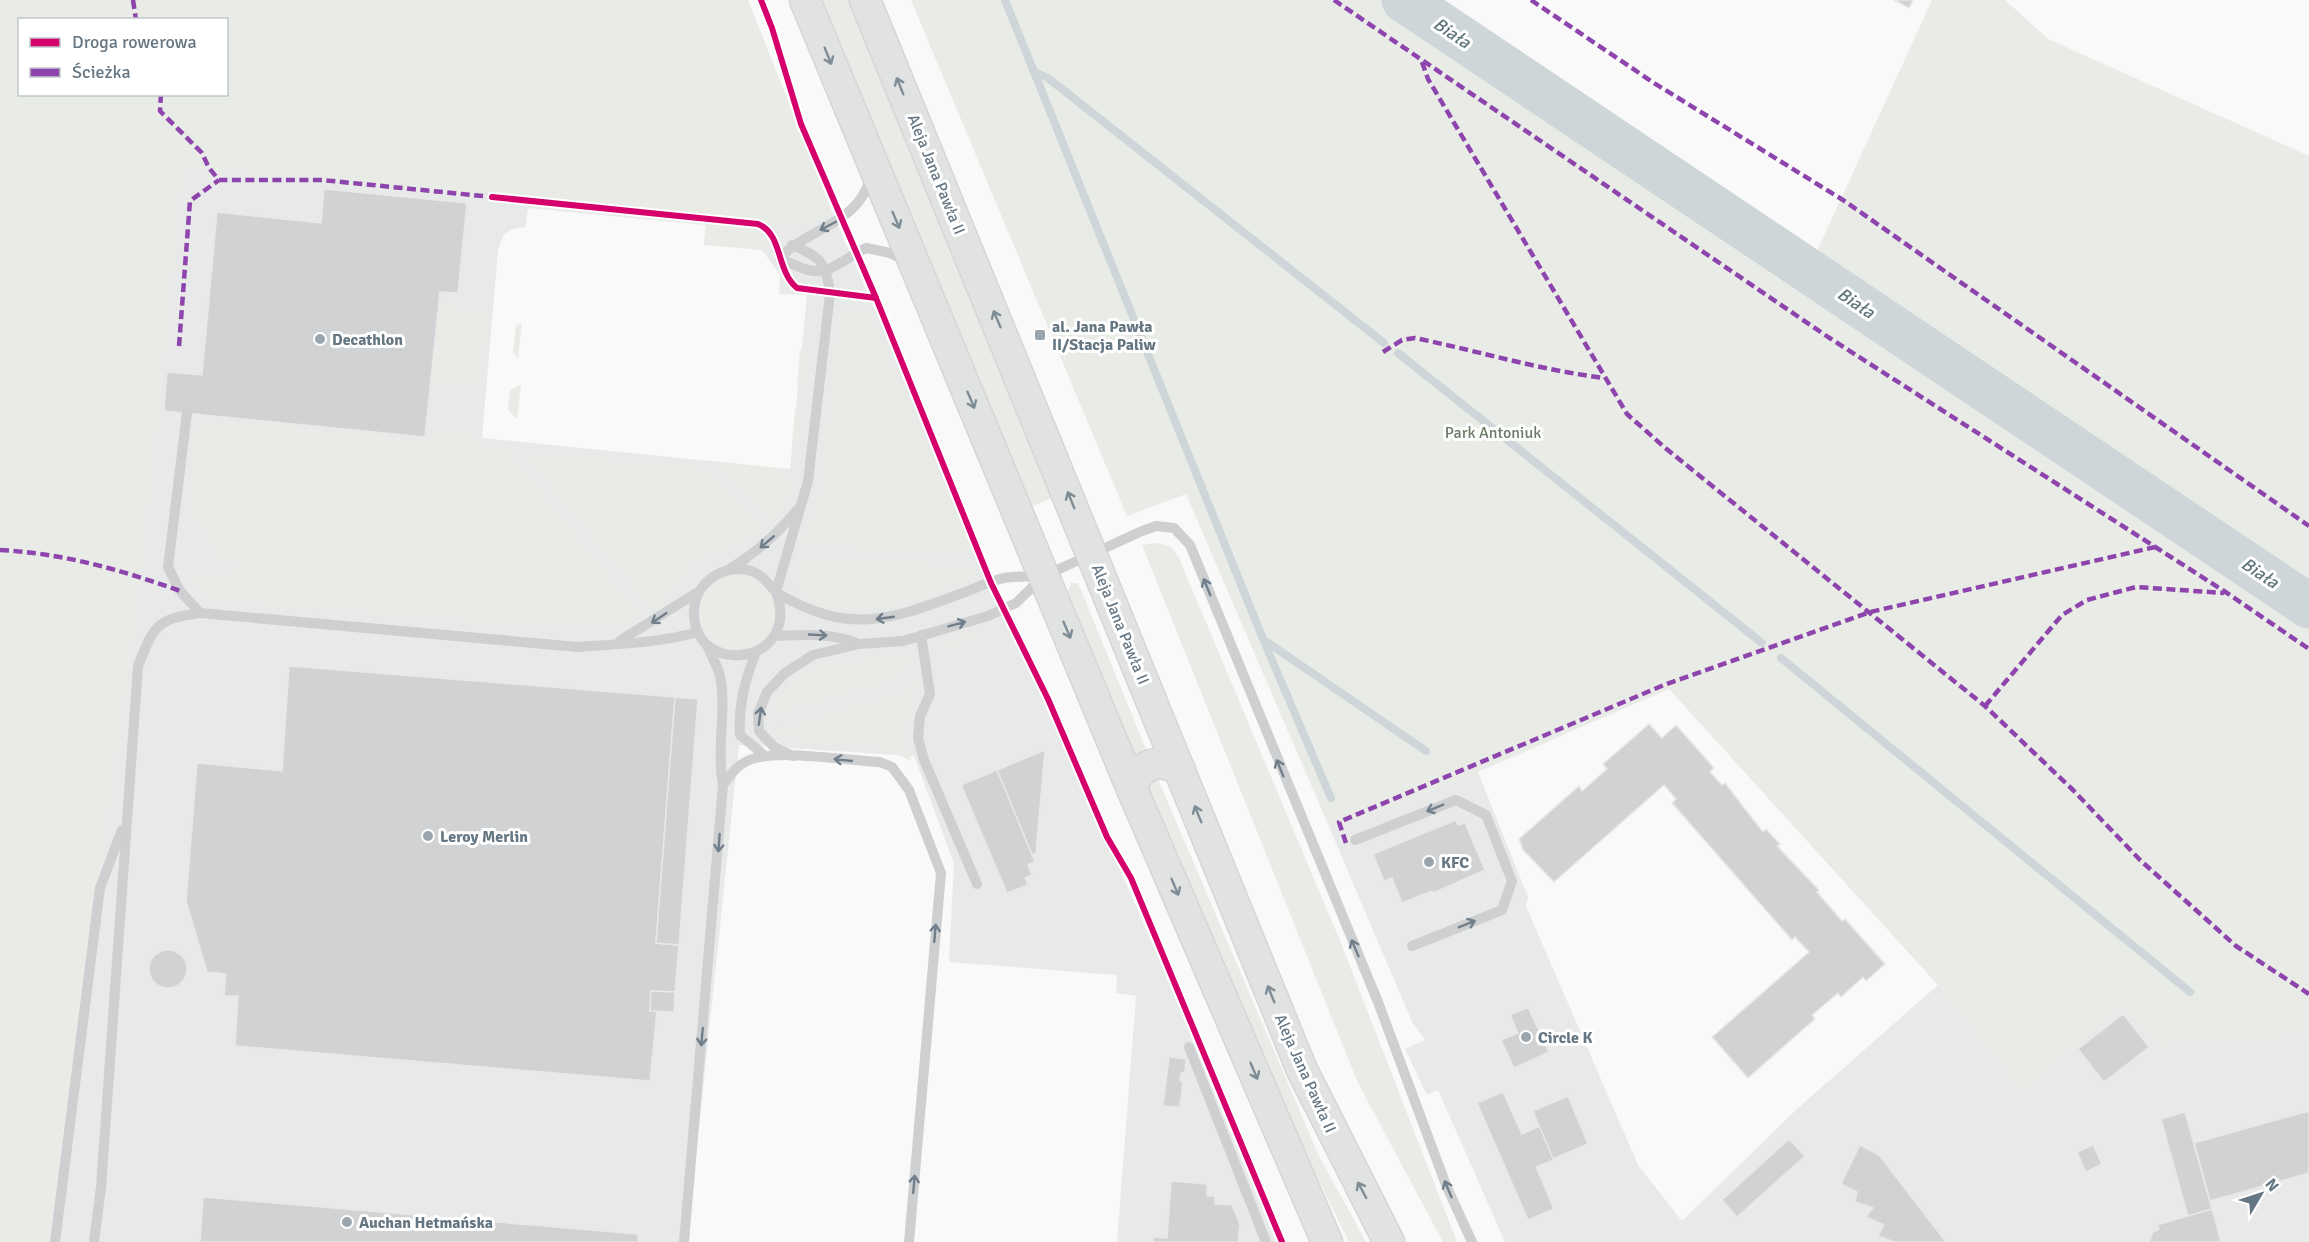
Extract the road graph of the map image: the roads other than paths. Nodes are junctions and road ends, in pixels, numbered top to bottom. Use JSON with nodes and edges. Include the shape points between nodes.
{"nodes":[{"id":1,"x":806,"y":0,"type":"edge"},
{"id":2,"x":865,"y":0,"type":"edge"},
{"id":3,"x":873,"y":166,"type":"junction"},
{"id":4,"x":792,"y":245,"type":"junction"},
{"id":5,"x":916,"y":268,"type":"junction"},
{"id":6,"x":827,"y":272,"type":"junction"},
{"id":7,"x":187,"y":413,"type":"dead end"},
{"id":8,"x":800,"y":507,"type":"junction"},
{"id":9,"x":1093,"y":554,"type":"junction"},
{"id":10,"x":728,"y":570,"type":"junction"},
{"id":11,"x":1044,"y":576,"type":"junction"},
{"id":12,"x":698,"y":592,"type":"junction"},
{"id":13,"x":776,"y":592,"type":"junction"},
{"id":14,"x":200,"y":613,"type":"junction"},
{"id":15,"x":698,"y":632,"type":"junction"},
{"id":16,"x":921,"y":635,"type":"junction"},
{"id":17,"x":775,"y":636,"type":"junction"},
{"id":18,"x":618,"y":642,"type":"junction"},
{"id":19,"x":707,"y":645,"type":"junction"},
{"id":20,"x":859,"y":645,"type":"junction"},
{"id":21,"x":756,"y":652,"type":"junction"},
{"id":22,"x":765,"y":756,"type":"junction"},
{"id":23,"x":793,"y":756,"type":"junction"},
{"id":24,"x":1180,"y":770,"type":"junction"},
{"id":25,"x":723,"y":785,"type":"junction"},
{"id":26,"x":1132,"y":789,"type":"junction"},
{"id":27,"x":127,"y":818,"type":"junction"},
{"id":28,"x":1355,"y":840,"type":"dead end"},
{"id":29,"x":977,"y":884,"type":"dead end"},
{"id":30,"x":1412,"y":946,"type":"dead end"},
{"id":31,"x":1189,"y":1047,"type":"dead end"},
{"id":32,"x":55,"y":1242,"type":"edge"},
{"id":33,"x":94,"y":1242,"type":"edge"},
{"id":34,"x":684,"y":1242,"type":"edge"},
{"id":35,"x":909,"y":1242,"type":"edge"},
{"id":36,"x":1266,"y":1242,"type":"edge"},
{"id":37,"x":1327,"y":1242,"type":"edge"},
{"id":38,"x":1389,"y":1242,"type":"edge"},
{"id":39,"x":1472,"y":1242,"type":"edge"}],
"edges":[{"from":1,"to":3,"type":"main road","one_way":true},
{"from":9,"to":2,"type":"main road","name":"Aleja Jana Pawła II","one_way":true},
{"from":3,"to":4,"type":"lane","one_way":true,"via":[[866,194],[851,212]]},
{"from":3,"to":5,"type":"main road","one_way":true},
{"from":4,"to":6,"type":"lane","via":[[815,255]]},
{"from":4,"to":6,"type":"lane","via":[[780,258],[804,271]]},
{"from":5,"to":6,"type":"lane","via":[[896,256],[866,248]]},
{"from":5,"to":11,"type":"main road","one_way":true},
{"from":6,"to":8,"type":"lane","via":[[829,304],[808,481]]},
{"from":7,"to":14,"type":"lane","via":[[168,567],[180,591]]},
{"from":8,"to":10,"type":"lane","one_way":true,"via":[[777,535]]},
{"from":8,"to":13,"type":"lane"},
{"from":9,"to":11,"type":"lane"},
{"from":9,"to":24,"type":"main road","name":"Aleja Jana Pawła II"},
{"from":39,"to":9,"type":"lane","one_way":true,"via":[[1190,545],[1174,528],[1155,526]]},
{"from":10,"to":12,"type":"lane","via":[[711,578]]},
{"from":10,"to":13,"type":"lane","via":[[756,573]]},
{"from":11,"to":13,"type":"lane","one_way":true,"via":[[1004,578],[895,616],[858,621],[808,609]]},
{"from":16,"to":11,"type":"lane","one_way":true,"via":[[1003,610]]},
{"from":11,"to":26,"type":"main road","one_way":true},
{"from":12,"to":15,"type":"lane","via":[[694,605]]},
{"from":12,"to":18,"type":"lane","one_way":true},
{"from":13,"to":17,"type":"lane","via":[[781,614]]},
{"from":14,"to":18,"type":"lane","via":[[547,645],[578,647]]},
{"from":14,"to":27,"type":"lane","via":[[172,617],[152,631],[138,666]]},
{"from":15,"to":18,"type":"lane","via":[[659,642]]},
{"from":15,"to":19,"type":"lane"},
{"from":16,"to":20,"type":"lane","via":[[894,643]]},
{"from":16,"to":29,"type":"lane","via":[[930,694],[920,716],[918,738]]},
{"from":17,"to":20,"type":"lane","one_way":true,"via":[[817,633],[843,637]]},
{"from":17,"to":21,"type":"lane"},
{"from":19,"to":21,"type":"lane","via":[[722,654],[739,657]]},
{"from":19,"to":25,"type":"lane","via":[[720,675],[719,766]]},
{"from":23,"to":20,"type":"lane","one_way":true,"via":[[774,747],[759,731],[758,714],[767,692],[785,673],[813,656]]},
{"from":21,"to":22,"type":"lane","via":[[747,673],[738,718],[740,735]]},
{"from":22,"to":23,"type":"lane"},
{"from":22,"to":25,"type":"lane","via":[[745,762]]},
{"from":35,"to":23,"type":"lane","one_way":true,"via":[[941,873],[909,790],[892,767],[880,762]]},
{"from":24,"to":26,"type":"main road","via":[[1163,762],[1146,766]]},
{"from":38,"to":24,"type":"main road","name":"Aleja Jana Pawła II","one_way":true,"via":[[1302,1070]]},
{"from":25,"to":34,"type":"lane","one_way":true},
{"from":26,"to":37,"type":"main road","one_way":true},
{"from":27,"to":32,"type":"lane","via":[[100,888]]},
{"from":27,"to":33,"type":"lane"},
{"from":30,"to":28,"type":"lane","one_way":true,"via":[[1502,910],[1512,881],[1486,815],[1455,800]]},
{"from":31,"to":36,"type":"lane"}]}
